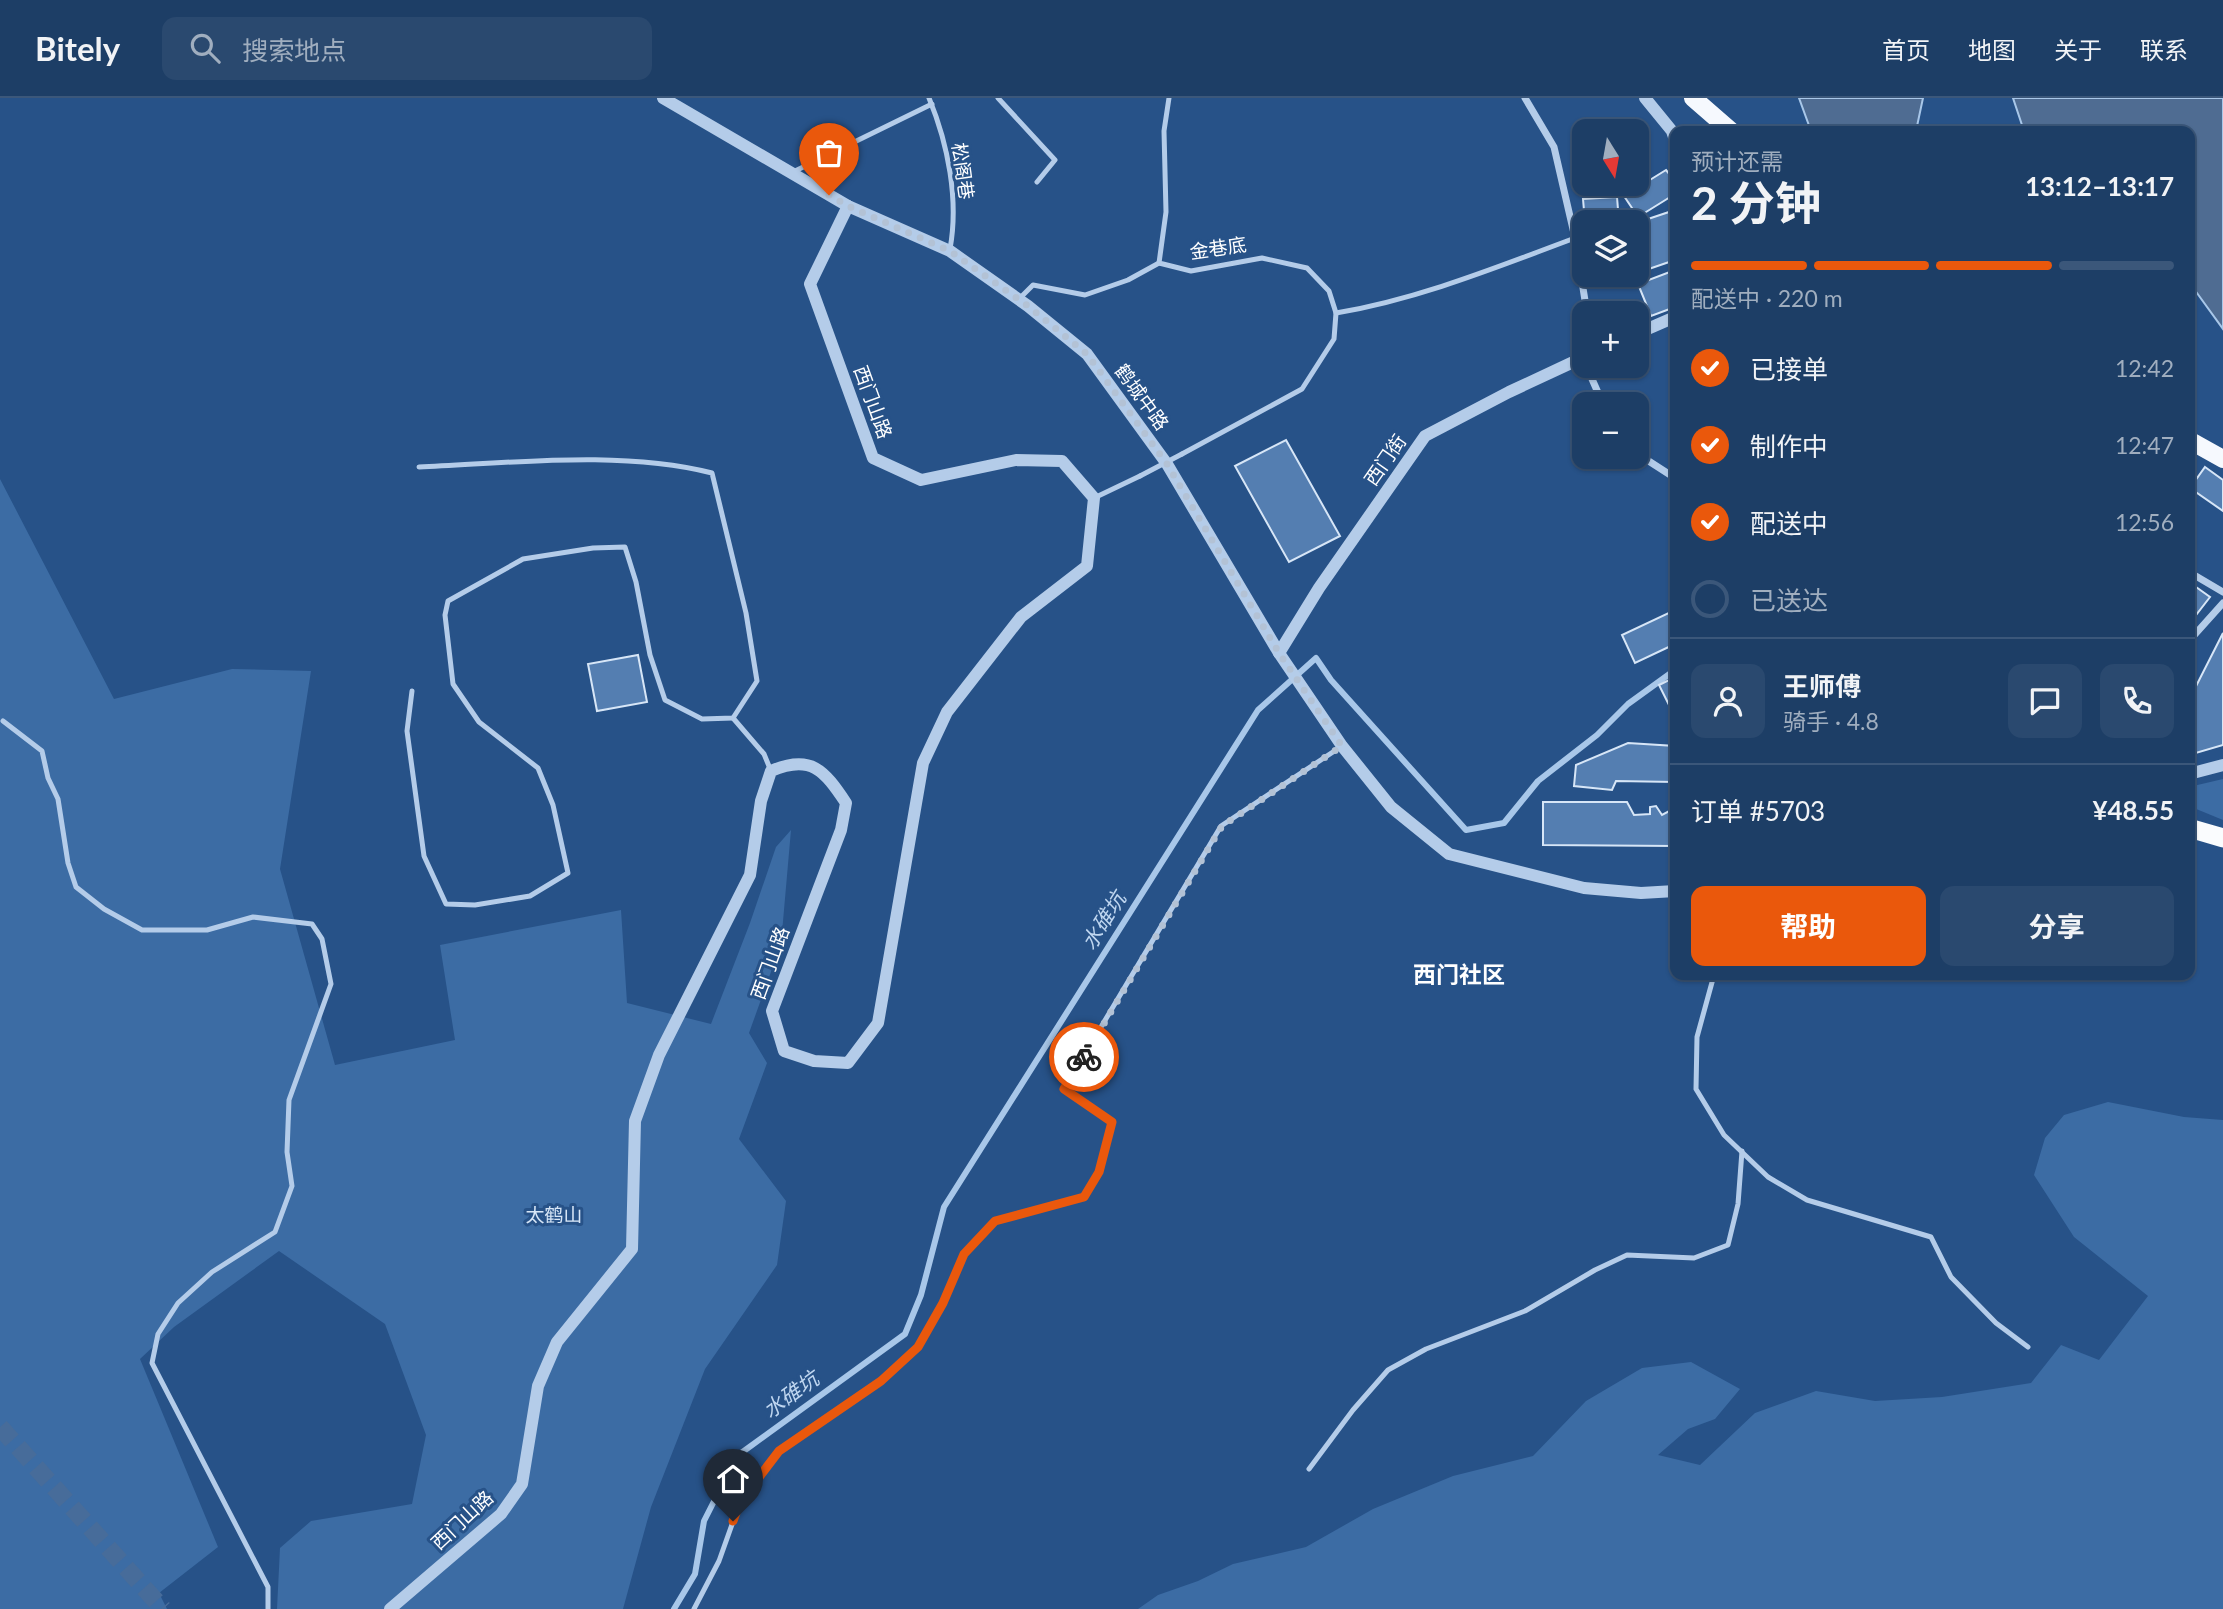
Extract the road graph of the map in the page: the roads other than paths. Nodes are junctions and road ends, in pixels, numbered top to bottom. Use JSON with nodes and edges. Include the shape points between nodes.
{"nodes":[{"id":1,"x":663,"y":98,"type":"edge"},
{"id":2,"x":998,"y":98,"type":"edge"},
{"id":3,"x":1168,"y":98,"type":"edge"},
{"id":4,"x":1525,"y":98,"type":"edge"},
{"id":5,"x":1645,"y":98,"type":"edge"},
{"id":6,"x":1693,"y":98,"type":"edge"},
{"id":7,"x":931,"y":101,"type":"edge"},
{"id":8,"x":1725,"y":126,"type":"edge"},
{"id":9,"x":1670,"y":129,"type":"edge"},
{"id":10,"x":792,"y":173,"type":"junction"},
{"id":11,"x":1037,"y":182,"type":"dead end"},
{"id":12,"x":848,"y":206,"type":"junction"},
{"id":13,"x":1572,"y":222,"type":"edge"},
{"id":14,"x":1572,"y":239,"type":"edge"},
{"id":15,"x":950,"y":251,"type":"junction"},
{"id":16,"x":1159,"y":263,"type":"junction"},
{"id":17,"x":1018,"y":300,"type":"junction"},
{"id":18,"x":1336,"y":313,"type":"junction"},
{"id":19,"x":1670,"y":319,"type":"edge"},
{"id":20,"x":1649,"y":328,"type":"edge"},
{"id":21,"x":1572,"y":363,"type":"edge"},
{"id":22,"x":2195,"y":443,"type":"edge"},
{"id":23,"x":2222,"y":458,"type":"edge"},
{"id":24,"x":1649,"y":461,"type":"edge"},
{"id":25,"x":419,"y":467,"type":"dead end"},
{"id":26,"x":1670,"y":475,"type":"edge"},
{"id":27,"x":1094,"y":498,"type":"junction"},
{"id":28,"x":2195,"y":576,"type":"edge"},
{"id":29,"x":2223,"y":592,"type":"edge"},
{"id":30,"x":2223,"y":604,"type":"edge"},
{"id":31,"x":2195,"y":634,"type":"edge"},
{"id":32,"x":1279,"y":653,"type":"junction"},
{"id":33,"x":412,"y":691,"type":"dead end"},
{"id":34,"x":733,"y":718,"type":"junction"},
{"id":35,"x":3,"y":721,"type":"dead end"},
{"id":36,"x":1342,"y":746,"type":"junction"},
{"id":37,"x":2223,"y":765,"type":"edge"},
{"id":38,"x":771,"y":771,"type":"junction"},
{"id":39,"x":2195,"y":772,"type":"edge"},
{"id":40,"x":2195,"y":830,"type":"edge"},
{"id":41,"x":2223,"y":838,"type":"edge"},
{"id":42,"x":1670,"y":891,"type":"edge"},
{"id":43,"x":1713,"y":980,"type":"edge"},
{"id":44,"x":1742,"y":1151,"type":"junction"},
{"id":45,"x":2028,"y":1347,"type":"dead end"},
{"id":46,"x":1309,"y":1469,"type":"dead end"},
{"id":47,"x":268,"y":1609,"type":"edge"},
{"id":48,"x":390,"y":1609,"type":"edge"},
{"id":49,"x":694,"y":1609,"type":"edge"}],
"edges":[{"from":1,"to":10,"type":"street","name":"鹤城中路"},
{"from":2,"to":11,"type":"lane","via":[[1055,160]]},
{"from":3,"to":16,"type":"lane","name":"金巷底","via":[[1166,212]]},
{"from":4,"to":13,"type":"street","via":[[1554,148]]},
{"from":5,"to":9,"type":"street"},
{"from":6,"to":8,"type":"main road"},
{"from":7,"to":10,"type":"lane"},
{"from":7,"to":15,"type":"lane","name":"松阁巷","via":[[950,175],[954,226]]},
{"from":10,"to":12,"type":"street","name":"鹤城中路"},
{"from":12,"to":15,"type":"street","name":"鹤城中路"},
{"from":12,"to":27,"type":"street","name":"西门山路","via":[[810,284],[873,458],[921,480],[1016,460],[1062,461]]},
{"from":14,"to":18,"type":"lane","via":[[1380,306]]},
{"from":15,"to":17,"type":"street","name":"鹤城中路"},
{"from":16,"to":17,"type":"lane","via":[[1085,295],[1033,285]]},
{"from":16,"to":18,"type":"lane","name":"金巷底","via":[[1191,271],[1262,258],[1307,268],[1329,291]]},
{"from":17,"to":32,"type":"street","name":"鹤城中路","via":[[1087,354],[1167,464]]},
{"from":18,"to":27,"type":"lane","bridge":true,"via":[[1334,339],[1302,389]]},
{"from":19,"to":20,"type":"street"},
{"from":21,"to":32,"type":"street","name":"西门街","via":[[1425,436]]},
{"from":22,"to":23,"type":"main road"},
{"from":24,"to":26,"type":"street"},
{"from":25,"to":34,"type":"lane","via":[[613,460],[712,473],[746,613],[757,681]]},
{"from":27,"to":38,"type":"street","name":"西门山路","via":[[1087,566],[1021,617],[947,712],[923,763],[878,1023],[848,1063],[814,1061],[785,1051],[772,1011],[841,830],[846,803],[827,774],[802,763]]},
{"from":28,"to":29,"type":"street"},
{"from":30,"to":31,"type":"street"},
{"from":32,"to":36,"type":"street","name":"鹤城中路"},
{"from":33,"to":34,"type":"lane","via":[[407,731],[424,856],[446,904],[475,905],[530,896],[568,873],[553,805],[538,768],[479,722],[453,684],[447,601],[523,559],[625,547],[665,700],[702,719]]},
{"from":34,"to":38,"type":"lane","via":[[764,754]]},
{"from":35,"to":47,"type":"lane","via":[[42,751],[58,799],[76,887],[104,909],[142,930],[207,930],[253,917],[312,924],[322,939],[331,984],[289,1100],[287,1152],[292,1186],[275,1232],[212,1272],[177,1303],[158,1334],[152,1363],[268,1587]]},
{"from":36,"to":42,"type":"street","name":"鹤城中路","via":[[1391,807],[1449,854],[1584,888]]},
{"from":36,"to":49,"type":"lane","via":[[1222,826],[1064,1089],[1112,1122],[1099,1172],[1084,1197],[995,1221],[964,1254],[918,1347],[881,1381],[779,1451],[740,1502],[719,1561]]},
{"from":37,"to":39,"type":"street"},
{"from":38,"to":48,"type":"street","name":"西门山路","via":[[761,801],[750,875],[659,1055],[635,1121],[632,1249],[557,1342],[538,1386],[522,1485],[501,1514]]},
{"from":40,"to":41,"type":"highway"},
{"from":43,"to":44,"type":"lane","via":[[1697,1037],[1696,1089],[1724,1135]]},
{"from":44,"to":45,"type":"lane","via":[[1768,1177],[1807,1200],[1931,1237],[1951,1277],[1996,1323]]},
{"from":44,"to":46,"type":"lane","via":[[1738,1204],[1728,1245],[1694,1258],[1627,1255],[1525,1311],[1426,1349],[1388,1370]]}]}
